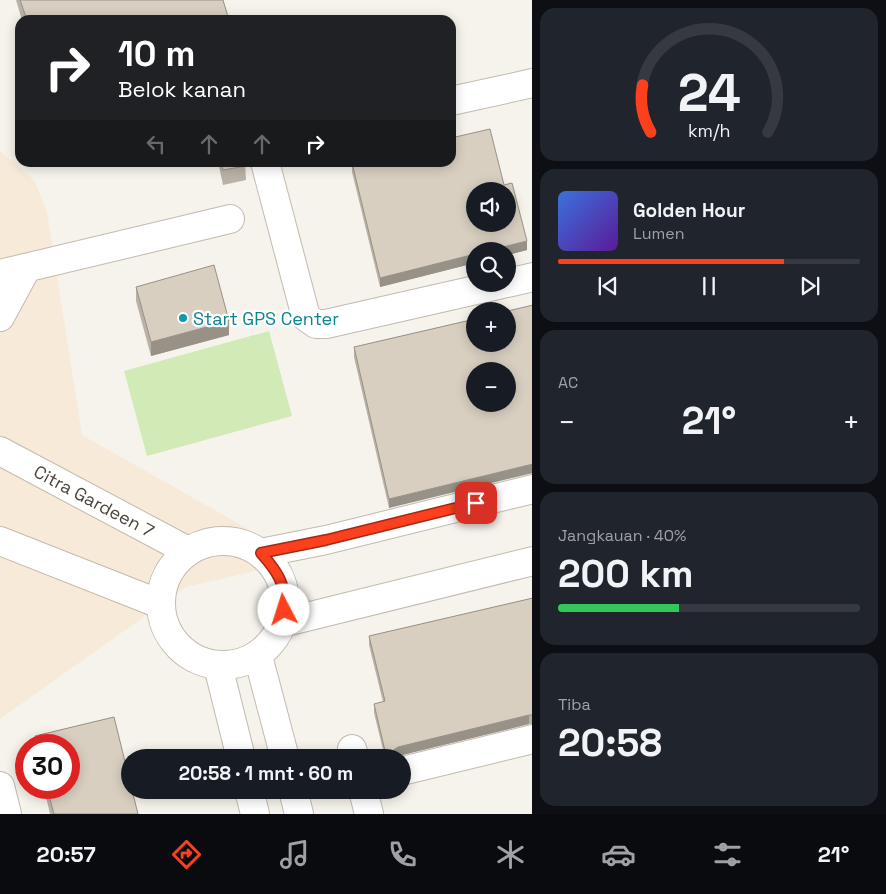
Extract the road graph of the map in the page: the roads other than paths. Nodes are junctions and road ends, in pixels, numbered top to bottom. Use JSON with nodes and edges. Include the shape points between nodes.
{"nodes":[{"id":1,"x":532,"y":83,"type":"edge"},
{"id":2,"x":456,"y":100,"type":"edge"},
{"id":3,"x":266,"y":167,"type":"edge"},
{"id":4,"x":230,"y":219,"type":"dead end"},
{"id":5,"x":26,"y":269,"type":"junction"},
{"id":6,"x":0,"y":274,"type":"edge"},
{"id":7,"x":532,"y":277,"type":"edge"},
{"id":8,"x":516,"y":280,"type":"edge"},
{"id":9,"x":467,"y":292,"type":"edge"},
{"id":10,"x":0,"y":317,"type":"edge"},
{"id":11,"x":0,"y":451,"type":"edge"},
{"id":12,"x":532,"y":489,"type":"edge"},
{"id":13,"x":0,"y":541,"type":"edge"},
{"id":14,"x":188,"y":551,"type":"junction"},
{"id":15,"x":261,"y":553,"type":"junction"},
{"id":16,"x":532,"y":561,"type":"edge"},
{"id":17,"x":160,"y":604,"type":"junction"},
{"id":18,"x":282,"y":623,"type":"junction"},
{"id":19,"x":258,"y":656,"type":"junction"},
{"id":20,"x":218,"y":666,"type":"junction"},
{"id":21,"x":532,"y":739,"type":"edge"},
{"id":22,"x":239,"y":749,"type":"edge"},
{"id":23,"x":283,"y":749,"type":"edge"},
{"id":24,"x":411,"y":768,"type":"edge"},
{"id":25,"x":0,"y":786,"type":"edge"},
{"id":26,"x":251,"y":799,"type":"edge"},
{"id":27,"x":295,"y":799,"type":"edge"},
{"id":28,"x":365,"y":799,"type":"edge"},
{"id":29,"x":7,"y":814,"type":"edge"},
{"id":30,"x":255,"y":814,"type":"edge"},
{"id":31,"x":299,"y":814,"type":"edge"},
{"id":32,"x":368,"y":814,"type":"edge"}],
"edges":[{"from":1,"to":2,"type":"street"},
{"from":3,"to":9,"type":"street","via":[[306,317],[316,324]]},
{"from":4,"to":5,"type":"street"},
{"from":5,"to":6,"type":"street"},
{"from":5,"to":10,"type":"street"},
{"from":7,"to":8,"type":"street"},
{"from":11,"to":14,"type":"street","name":"Citra Gardeen 7"},
{"from":12,"to":15,"type":"street"},
{"from":13,"to":17,"type":"street"},
{"from":14,"to":15,"type":"street","via":[[212,541],[221,541],[238,542]]},
{"from":14,"to":17,"type":"street","via":[[167,574]]},
{"from":15,"to":18,"type":"street","via":[[278,572],[286,597]]},
{"from":16,"to":18,"type":"street"},
{"from":17,"to":20,"type":"street","via":[[168,633],[173,639],[189,656]]},
{"from":18,"to":19,"type":"street","via":[[273,641]]},
{"from":19,"to":20,"type":"street","via":[[239,665]]},
{"from":19,"to":23,"type":"street"},
{"from":20,"to":22,"type":"street"},
{"from":21,"to":24,"type":"street"},
{"from":25,"to":29,"type":"street"},
{"from":26,"to":30,"type":"street"},
{"from":27,"to":31,"type":"street"},
{"from":28,"to":32,"type":"street"}]}
